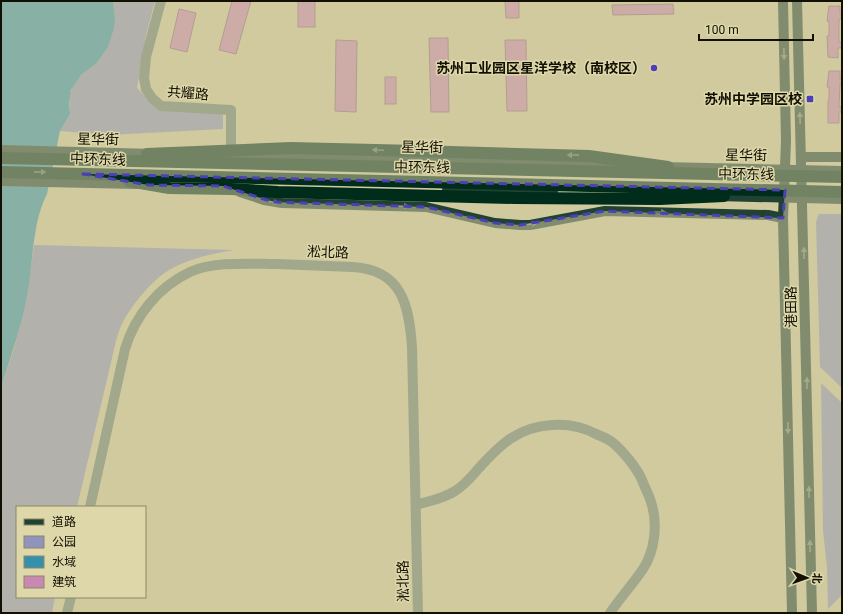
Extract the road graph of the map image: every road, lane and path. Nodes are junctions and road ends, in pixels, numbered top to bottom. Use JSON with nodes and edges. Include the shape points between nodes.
{"nodes":[{"id":1,"x":161,"y":1,"type":"edge"},
{"id":2,"x":783,"y":1,"type":"edge"},
{"id":3,"x":797,"y":1,"type":"edge"},
{"id":4,"x":1,"y":150,"type":"edge"},
{"id":5,"x":231,"y":153,"type":"junction"},
{"id":6,"x":147,"y":154,"type":"joint"},
{"id":7,"x":801,"y":157,"type":"junction"},
{"id":8,"x":1,"y":158,"type":"edge"},
{"id":9,"x":842,"y":158,"type":"edge"},
{"id":10,"x":785,"y":170,"type":"junction"},
{"id":11,"x":802,"y":170,"type":"junction"},
{"id":12,"x":842,"y":171,"type":"edge"},
{"id":13,"x":1,"y":172,"type":"edge"},
{"id":14,"x":83,"y":174,"type":"junction"},
{"id":15,"x":722,"y":175,"type":"junction"},
{"id":16,"x":842,"y":177,"type":"edge"},
{"id":17,"x":1,"y":181,"type":"edge"},
{"id":18,"x":223,"y":186,"type":"junction"},
{"id":19,"x":842,"y":192,"type":"edge"},
{"id":20,"x":724,"y":196,"type":"junction"},
{"id":21,"x":784,"y":198,"type":"junction"},
{"id":22,"x":802,"y":198,"type":"junction"},
{"id":23,"x":842,"y":199,"type":"edge"},
{"id":24,"x":783,"y":218,"type":"junction"},
{"id":25,"x":416,"y":505,"type":"junction"},
{"id":26,"x":90,"y":506,"type":"edge"},
{"id":27,"x":71,"y":598,"type":"edge"},
{"id":28,"x":67,"y":613,"type":"edge"},
{"id":29,"x":418,"y":613,"type":"edge"},
{"id":30,"x":610,"y":613,"type":"edge"},
{"id":31,"x":792,"y":613,"type":"edge"},
{"id":32,"x":812,"y":613,"type":"edge"}],
"edges":[{"from":1,"to":5,"type":"street","name":"共耀路","via":[[146,57],[146,89],[161,106],[231,110]]},
{"from":2,"to":10,"type":"main road","name":"港田路","one_way":true},
{"from":7,"to":3,"type":"main road","name":"港田路","one_way":true},
{"from":4,"to":6,"type":"main road","name":"星华街"},
{"from":5,"to":6,"type":"highway"},
{"from":5,"to":10,"type":"main road","name":"星华街"},
{"from":15,"to":5,"type":"highway","one_way":true,"bridge":true,"via":[[589,156],[291,148]]},
{"from":7,"to":9,"type":"main road"},
{"from":7,"to":11,"type":"main road","name":"港田路"},
{"from":8,"to":15,"type":"highway","name":"中环东线","bridge":true},
{"from":10,"to":11,"type":"main road","name":"星华街"},
{"from":10,"to":21,"type":"main road","name":"港田路"},
{"from":11,"to":12,"type":"main road","name":"星华街"},
{"from":11,"to":22,"type":"main road","name":"港田路"},
{"from":13,"to":14,"type":"highway","name":"中环东线","one_way":true,"bridge":true},
{"from":14,"to":19,"type":"highway","name":"中环东线","bridge":true},
{"from":14,"to":20,"type":"highway","bridge":true,"via":[[169,188],[278,192],[514,198],[660,199]]},
{"from":15,"to":16,"type":"highway","name":"中环东线","bridge":true},
{"from":17,"to":18,"type":"main road"},
{"from":18,"to":20,"type":"main road"},
{"from":18,"to":24,"type":"main road","one_way":true,"via":[[273,202],[426,207],[508,225],[530,225],[605,211],[768,215]]},
{"from":20,"to":21,"type":"main road"},
{"from":21,"to":22,"type":"main road"},
{"from":21,"to":24,"type":"main road","name":"港田路"},
{"from":22,"to":23,"type":"main road"},
{"from":32,"to":22,"type":"main road","name":"港田路","one_way":true},
{"from":24,"to":31,"type":"main road","name":"港田路","one_way":true},
{"from":25,"to":26,"type":"street","name":"淞北路","via":[[411,324],[397,287],[379,272],[365,267],[238,263],[190,272],[158,295],[135,322],[125,349]]},
{"from":25,"to":29,"type":"street","name":"淞北路"},
{"from":25,"to":30,"type":"street","via":[[444,498],[456,490],[508,439],[529,429],[563,424],[588,429],[612,442],[640,476],[652,504],[655,529],[650,556]]},
{"from":27,"to":28,"type":"street"}]}
